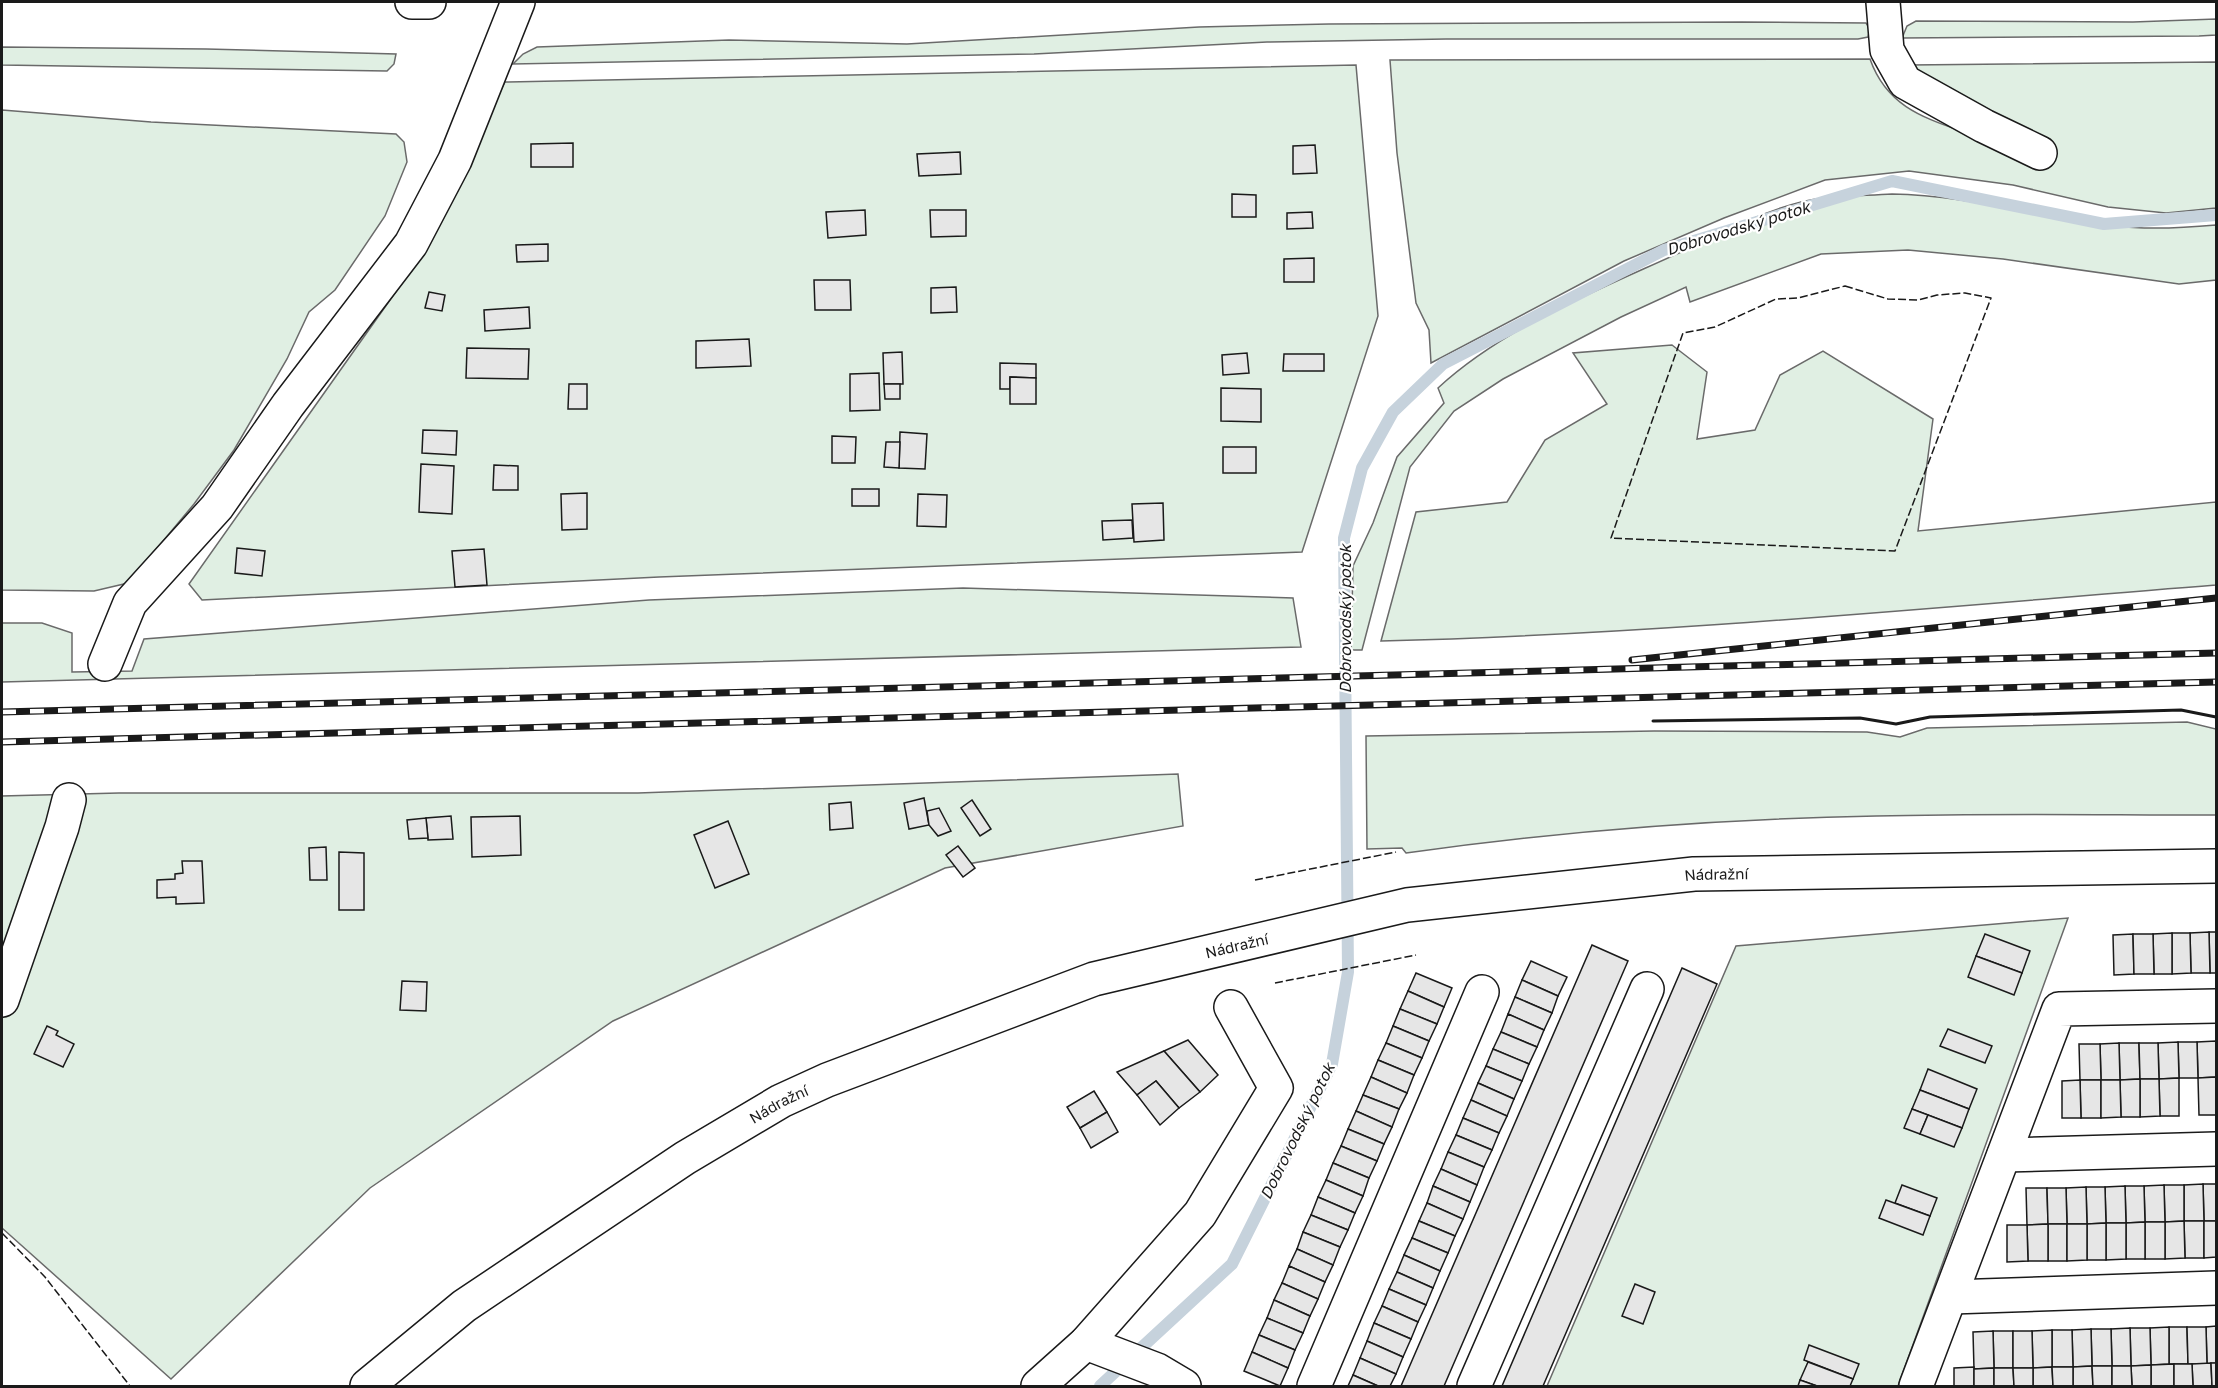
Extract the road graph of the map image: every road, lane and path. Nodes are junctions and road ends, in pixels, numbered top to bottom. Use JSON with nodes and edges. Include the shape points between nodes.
{"nodes":[{"id":1,"x":412,"y":2,"type":"edge"},
{"id":2,"x":429,"y":2,"type":"edge"},
{"id":3,"x":518,"y":2,"type":"edge"},
{"id":4,"x":1883,"y":2,"type":"edge"},
{"id":5,"x":2040,"y":153,"type":"dead end"},
{"id":6,"x":105,"y":664,"type":"dead end"},
{"id":7,"x":69,"y":800,"type":"dead end"},
{"id":8,"x":2217,"y":866,"type":"edge"},
{"id":9,"x":1647,"y":989,"type":"dead end"},
{"id":10,"x":1482,"y":992,"type":"dead end"},
{"id":11,"x":2,"y":1000,"type":"edge"},
{"id":12,"x":2217,"y":1006,"type":"edge"},
{"id":13,"x":1231,"y":1007,"type":"dead end"},
{"id":14,"x":2217,"y":1149,"type":"edge"},
{"id":15,"x":2004,"y":1155,"type":"junction"},
{"id":16,"x":2217,"y":1288,"type":"edge"},
{"id":17,"x":1951,"y":1297,"type":"junction"},
{"id":18,"x":1093,"y":1345,"type":"junction"},
{"id":19,"x":1175,"y":1382,"type":"edge"},
{"id":20,"x":367,"y":1386,"type":"edge"},
{"id":21,"x":1038,"y":1386,"type":"edge"},
{"id":22,"x":1314,"y":1386,"type":"edge"},
{"id":23,"x":1474,"y":1386,"type":"edge"},
{"id":24,"x":1916,"y":1386,"type":"edge"}],
"edges":[{"from":1,"to":2,"type":"main road"},
{"from":3,"to":6,"type":"main road","via":[[455,160],[411,244],[288,405],[217,507],[130,603]]},
{"from":4,"to":5,"type":"main road","via":[[1887,50],[1905,82]]},
{"from":7,"to":11,"type":"main road"},
{"from":8,"to":20,"type":"main road","name":"Nádražní","via":[[1694,874],[1407,905],[1094,980],[826,1080],[781,1101],[685,1158],[464,1306]]},
{"from":9,"to":23,"type":"main road"},
{"from":10,"to":22,"type":"main road"},
{"from":12,"to":15,"type":"main road","via":[[2059,1009]]},
{"from":13,"to":18,"type":"main road","via":[[1276,1088],[1200,1214]]},
{"from":14,"to":15,"type":"main road"},
{"from":15,"to":17,"type":"main road"},
{"from":16,"to":17,"type":"main road"},
{"from":17,"to":24,"type":"main road"},
{"from":18,"to":19,"type":"main road"},
{"from":18,"to":21,"type":"main road"}]}
